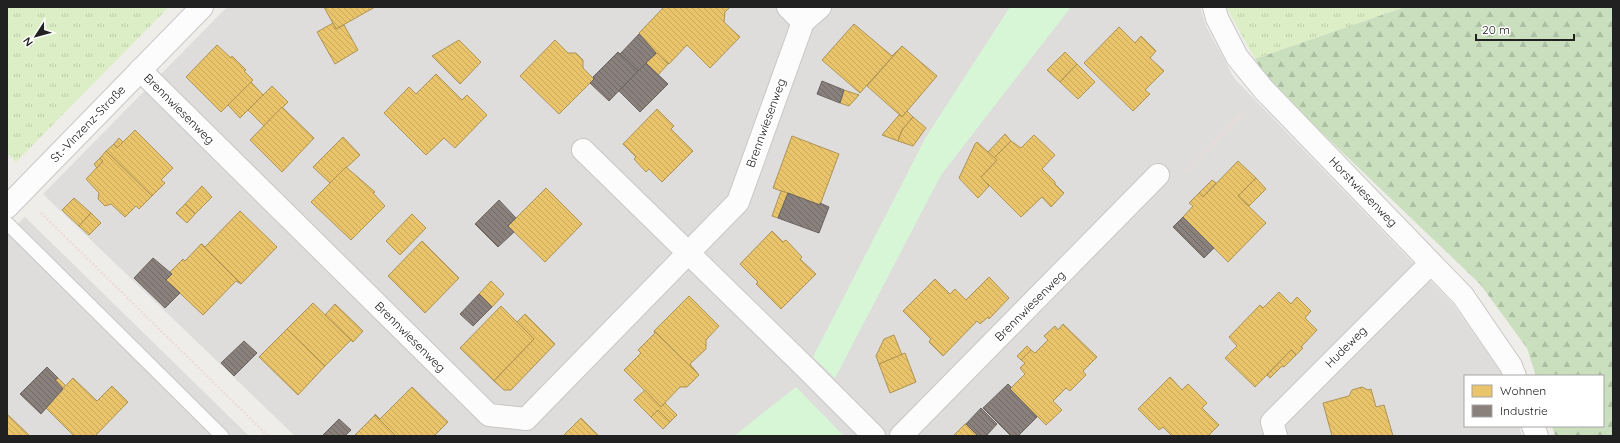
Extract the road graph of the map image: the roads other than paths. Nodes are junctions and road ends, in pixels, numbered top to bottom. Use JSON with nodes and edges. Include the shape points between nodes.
{"nodes":[{"id":1,"x":202,"y":7,"type":"edge"},
{"id":2,"x":820,"y":7,"type":"edge"},
{"id":3,"x":1214,"y":7,"type":"edge"},
{"id":4,"x":796,"y":14,"type":"edge"},
{"id":5,"x":140,"y":70,"type":"junction"},
{"id":6,"x":583,"y":150,"type":"dead end"},
{"id":7,"x":1158,"y":175,"type":"road end"},
{"id":8,"x":14,"y":200,"type":"edge"},
{"id":9,"x":7,"y":223,"type":"edge"},
{"id":10,"x":689,"y":254,"type":"junction"},
{"id":11,"x":1432,"y":263,"type":"junction"},
{"id":12,"x":1515,"y":375,"type":"edge"},
{"id":13,"x":222,"y":436,"type":"edge"},
{"id":14,"x":874,"y":436,"type":"edge"},
{"id":15,"x":901,"y":436,"type":"edge"},
{"id":16,"x":1276,"y":436,"type":"edge"}],
"edges":[{"from":1,"to":5,"type":"street","name":"St.-Vinzenz-Straße"},
{"from":2,"to":4,"type":"street","name":"Brennwiesenweg"},
{"from":3,"to":11,"type":"street","name":"Horstwiesenweg","via":[[1237,57],[1264,90]]},
{"from":4,"to":10,"type":"street","name":"Brennwiesenweg","via":[[738,202]]},
{"from":5,"to":8,"type":"street","name":"St.-Vinzenz-Straße"},
{"from":5,"to":10,"type":"street","name":"Brennwiesenweg","via":[[489,415],[526,418]]},
{"from":6,"to":10,"type":"street"},
{"from":7,"to":15,"type":"street","name":"Brennwiesenweg"},
{"from":9,"to":13,"type":"lane"},
{"from":10,"to":14,"type":"street"},
{"from":11,"to":12,"type":"street","name":"Horstwiesenweg","via":[[1463,296]]},
{"from":11,"to":16,"type":"street","name":"Hudeweg","via":[[1272,422]]}]}
